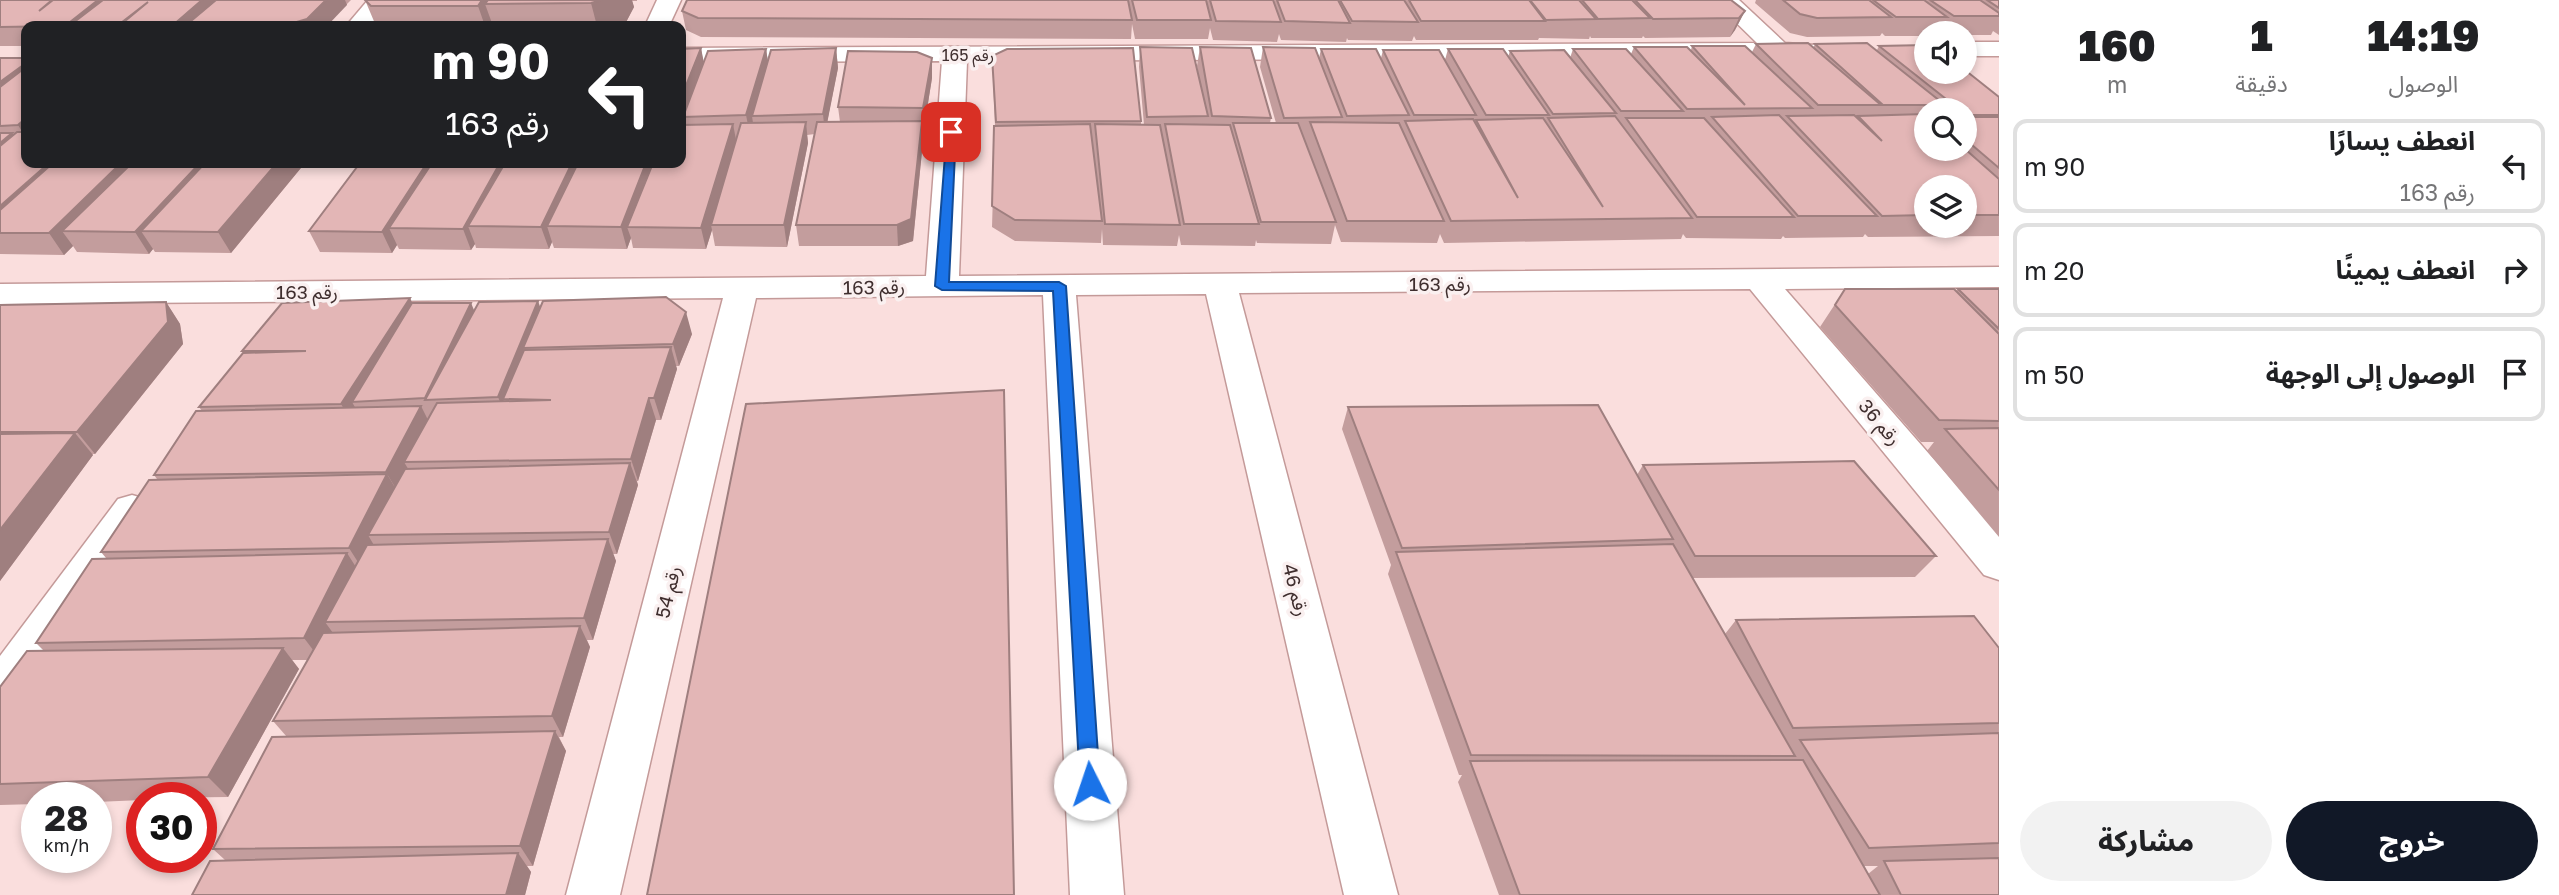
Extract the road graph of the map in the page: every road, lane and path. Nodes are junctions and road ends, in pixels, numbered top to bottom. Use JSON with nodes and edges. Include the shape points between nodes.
{"nodes":[{"id":1,"x":380,"y":0,"type":"edge"},
{"id":2,"x":669,"y":0,"type":"edge"},
{"id":3,"x":1725,"y":0,"type":"edge"},
{"id":4,"x":362,"y":21,"type":"edge"},
{"id":5,"x":659,"y":21,"type":"edge"},
{"id":6,"x":1977,"y":49,"type":"edge"},
{"id":7,"x":1999,"y":49,"type":"edge"},
{"id":8,"x":1779,"y":50,"type":"junction"},
{"id":9,"x":1832,"y":50,"type":"edge"},
{"id":10,"x":686,"y":55,"type":"edge"},
{"id":11,"x":955,"y":55,"type":"junction"},
{"id":12,"x":1999,"y":277,"type":"edge"},
{"id":13,"x":1761,"y":281,"type":"junction"},
{"id":14,"x":1220,"y":285,"type":"junction"},
{"id":15,"x":942,"y":286,"type":"junction"},
{"id":16,"x":1059,"y":286,"type":"junction"},
{"id":17,"x":742,"y":288,"type":"junction"},
{"id":18,"x":289,"y":292,"type":"junction"},
{"id":19,"x":0,"y":294,"type":"edge"},
{"id":20,"x":265,"y":325,"type":"edge"},
{"id":21,"x":153,"y":481,"type":"edge"},
{"id":22,"x":1999,"y":563,"type":"edge"},
{"id":23,"x":0,"y":693,"type":"edge"},
{"id":24,"x":593,"y":895,"type":"edge"},
{"id":25,"x":1097,"y":895,"type":"edge"},
{"id":26,"x":1371,"y":895,"type":"edge"}],
"edges":[{"from":1,"to":4,"type":"street"},
{"from":2,"to":5,"type":"street"},
{"from":3,"to":8,"type":"street"},
{"from":6,"to":7,"type":"street"},
{"from":8,"to":9,"type":"street","name":"رقم 165"},
{"from":8,"to":11,"type":"street","name":"رقم 165"},
{"from":10,"to":11,"type":"street","name":"رقم 165"},
{"from":11,"to":15,"type":"street"},
{"from":12,"to":13,"type":"street","name":"رقم 163"},
{"from":13,"to":14,"type":"street","name":"رقم 163"},
{"from":13,"to":22,"type":"street","name":"رقم 36"},
{"from":14,"to":16,"type":"street","name":"رقم 163"},
{"from":14,"to":26,"type":"street","name":"رقم 46"},
{"from":15,"to":16,"type":"street","name":"رقم 163"},
{"from":15,"to":17,"type":"street","name":"رقم 163"},
{"from":16,"to":25,"type":"street"},
{"from":17,"to":18,"type":"street","name":"رقم 163"},
{"from":17,"to":24,"type":"street","name":"رقم 54"},
{"from":18,"to":19,"type":"street","name":"رقم 163"},
{"from":18,"to":20,"type":"street"},
{"from":21,"to":23,"type":"street"}]}
